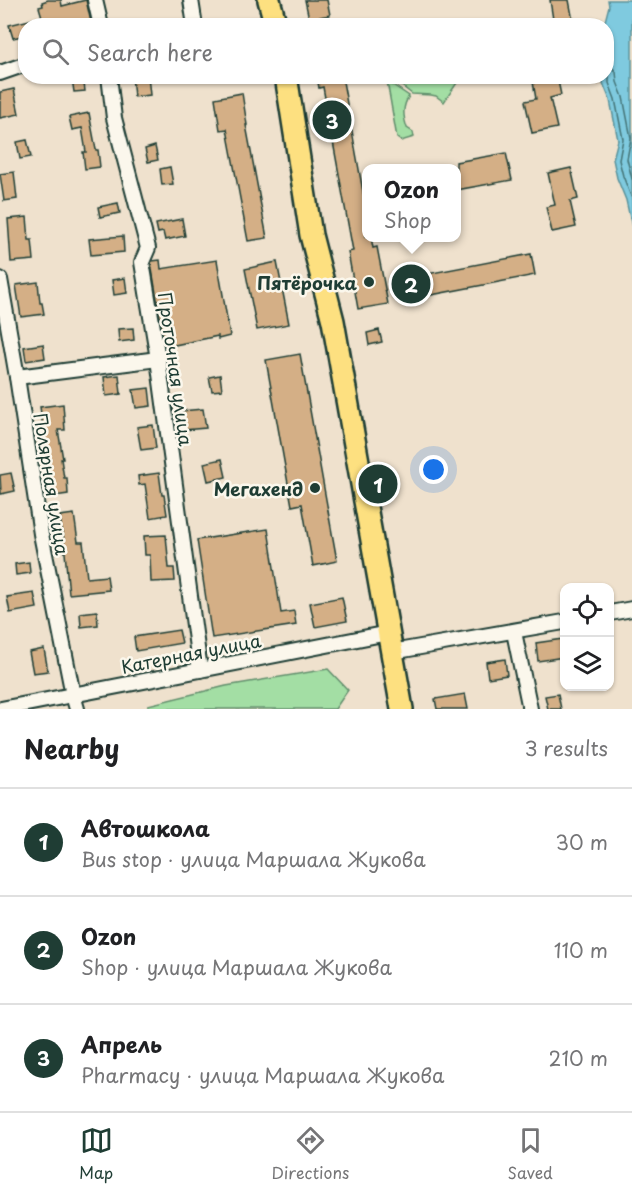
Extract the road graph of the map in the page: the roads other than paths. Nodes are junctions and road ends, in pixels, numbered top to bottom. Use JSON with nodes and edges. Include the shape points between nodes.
{"nodes":[{"id":1,"x":95,"y":0,"type":"edge"},
{"id":2,"x":191,"y":0,"type":"edge"},
{"id":3,"x":269,"y":0,"type":"edge"},
{"id":4,"x":99,"y":18,"type":"edge"},
{"id":5,"x":194,"y":18,"type":"edge"},
{"id":6,"x":274,"y":18,"type":"edge"},
{"id":7,"x":18,"y":67,"type":"edge"},
{"id":8,"x":0,"y":73,"type":"edge"},
{"id":9,"x":111,"y":84,"type":"edge"},
{"id":10,"x":287,"y":84,"type":"edge"},
{"id":11,"x":0,"y":279,"type":"edge"},
{"id":12,"x":158,"y":359,"type":"junction"},
{"id":13,"x":17,"y":377,"type":"junction"},
{"id":14,"x":632,"y":609,"type":"edge"},
{"id":15,"x":614,"y":613,"type":"edge"},
{"id":16,"x":560,"y":623,"type":"edge"},
{"id":17,"x":514,"y":632,"type":"junction"},
{"id":18,"x":390,"y":643,"type":"junction"},
{"id":19,"x":200,"y":670,"type":"junction"},
{"id":20,"x":74,"y":695,"type":"junction"},
{"id":21,"x":2,"y":709,"type":"edge"},
{"id":22,"x":78,"y":709,"type":"edge"},
{"id":23,"x":402,"y":709,"type":"edge"},
{"id":24,"x":530,"y":709,"type":"edge"}],
"edges":[{"from":1,"to":4,"type":"street"},
{"from":2,"to":5,"type":"street"},
{"from":3,"to":6,"type":"main road"},
{"from":7,"to":8,"type":"street"},
{"from":9,"to":12,"type":"street","name":"Проточная улица","via":[[114,118],[148,248],[142,262]]},
{"from":10,"to":18,"type":"main road","via":[[311,235],[333,321]]},
{"from":11,"to":13,"type":"street","name":"Полярная улица"},
{"from":12,"to":13,"type":"street"},
{"from":12,"to":19,"type":"street","name":"Проточная улица"},
{"from":13,"to":20,"type":"street","name":"Полярная улица","via":[[41,534]]},
{"from":14,"to":15,"type":"street"},
{"from":16,"to":17,"type":"street","name":"Катерная улица"},
{"from":17,"to":18,"type":"street","name":"Катерная улица"},
{"from":17,"to":24,"type":"street"},
{"from":18,"to":19,"type":"street","name":"Катерная улица"},
{"from":18,"to":23,"type":"main road"},
{"from":19,"to":20,"type":"street","name":"Катерная улица"},
{"from":20,"to":21,"type":"street","name":"Катерная улица"},
{"from":20,"to":22,"type":"street","name":"Полярная улица"}]}
